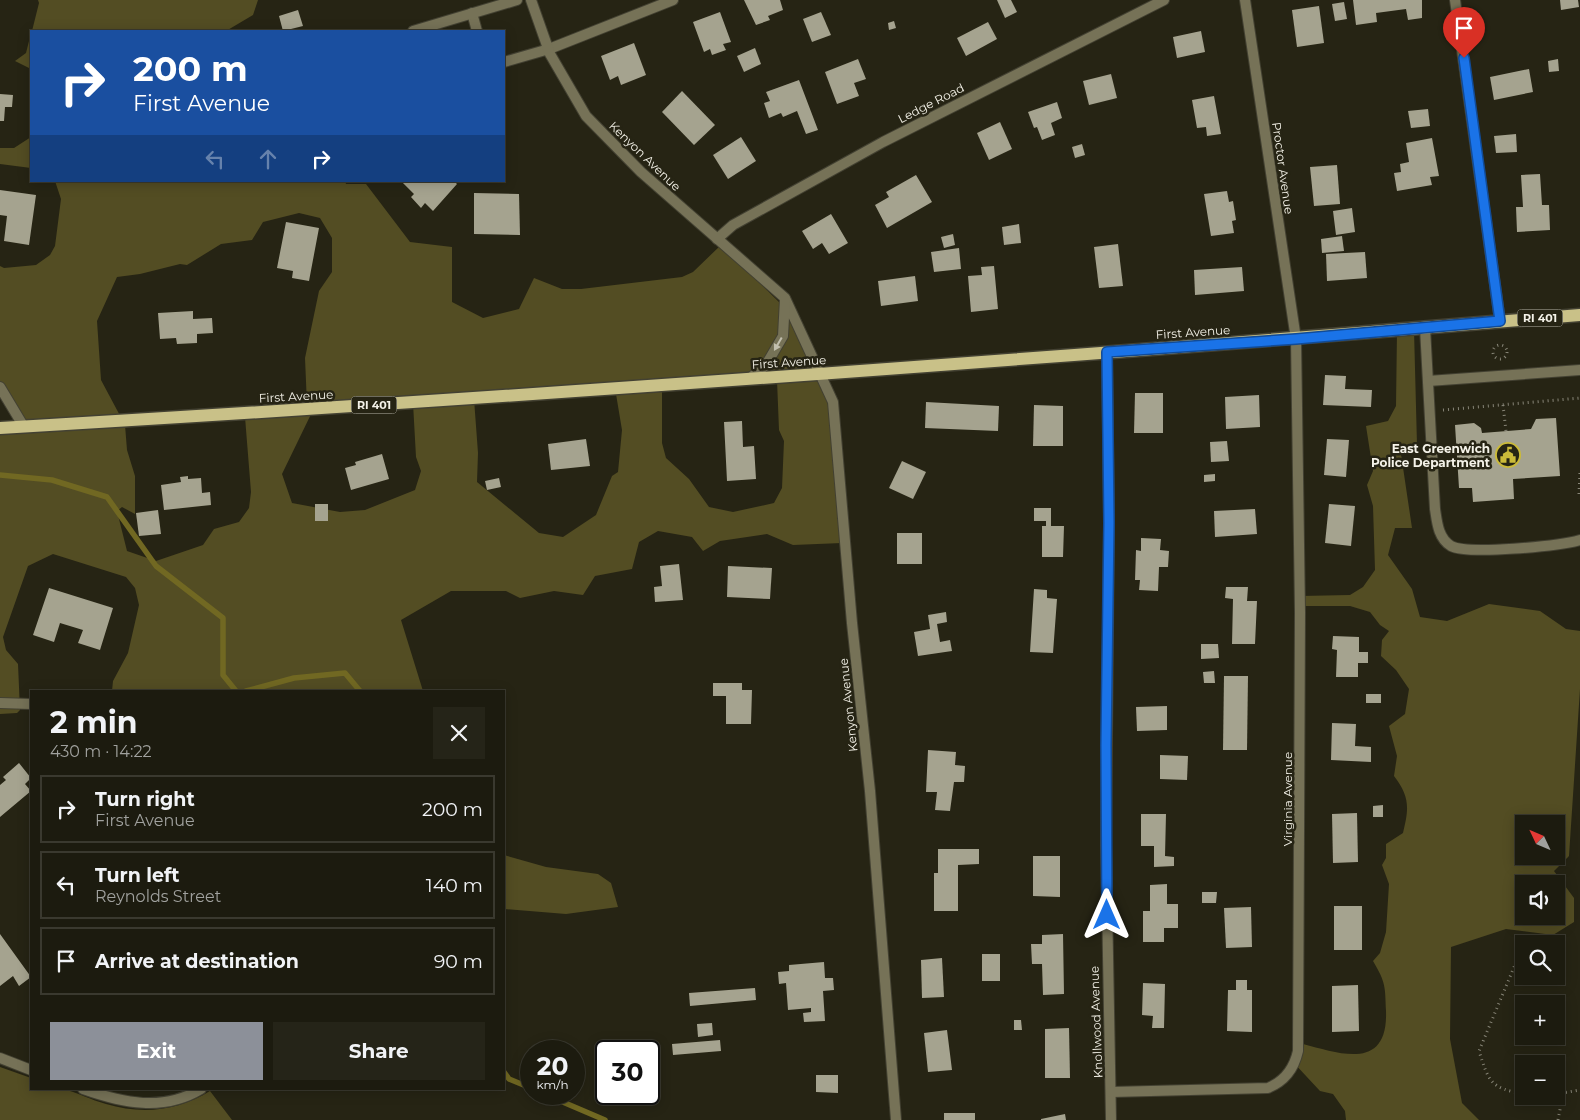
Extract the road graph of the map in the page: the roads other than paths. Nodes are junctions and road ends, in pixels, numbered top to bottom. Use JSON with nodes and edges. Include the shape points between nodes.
{"nodes":[{"id":1,"x":517,"y":0,"type":"edge"},
{"id":2,"x":531,"y":0,"type":"edge"},
{"id":3,"x":673,"y":0,"type":"edge"},
{"id":4,"x":1164,"y":0,"type":"edge"},
{"id":5,"x":1246,"y":0,"type":"edge"},
{"id":6,"x":1455,"y":0,"type":"edge"},
{"id":7,"x":472,"y":14,"type":"junction"},
{"id":8,"x":416,"y":30,"type":"edge"},
{"id":9,"x":477,"y":30,"type":"edge"},
{"id":10,"x":549,"y":49,"type":"junction"},
{"id":11,"x":505,"y":62,"type":"edge"},
{"id":12,"x":717,"y":239,"type":"junction"},
{"id":13,"x":785,"y":298,"type":"junction"},
{"id":14,"x":1580,"y":315,"type":"edge"},
{"id":15,"x":1500,"y":321,"type":"junction"},
{"id":16,"x":1425,"y":328,"type":"junction"},
{"id":17,"x":1296,"y":339,"type":"junction"},
{"id":18,"x":1107,"y":352,"type":"junction"},
{"id":19,"x":1580,"y":370,"type":"edge"},
{"id":20,"x":822,"y":374,"type":"junction"},
{"id":21,"x":749,"y":379,"type":"junction"},
{"id":22,"x":1428,"y":381,"type":"junction"},
{"id":23,"x":0,"y":387,"type":"edge"},
{"id":24,"x":24,"y":427,"type":"junction"},
{"id":25,"x":0,"y":428,"type":"edge"},
{"id":26,"x":1580,"y":540,"type":"edge"},
{"id":27,"x":0,"y":702,"type":"edge"},
{"id":28,"x":30,"y":704,"type":"edge"},
{"id":29,"x":0,"y":1058,"type":"edge"},
{"id":30,"x":30,"y":1070,"type":"edge"},
{"id":31,"x":86,"y":1090,"type":"edge"},
{"id":32,"x":199,"y":1090,"type":"edge"},
{"id":33,"x":1111,"y":1092,"type":"junction"},
{"id":34,"x":896,"y":1120,"type":"edge"},
{"id":35,"x":1111,"y":1120,"type":"edge"}],
"edges":[{"from":1,"to":7,"type":"street"},
{"from":2,"to":10,"type":"street","name":"Kenyon Avenue"},
{"from":3,"to":10,"type":"street"},
{"from":4,"to":12,"type":"street","name":"Ledge Road","via":[[883,142],[733,225]]},
{"from":5,"to":17,"type":"street","name":"Proctor Avenue"},
{"from":6,"to":15,"type":"street"},
{"from":7,"to":8,"type":"street"},
{"from":7,"to":9,"type":"street"},
{"from":10,"to":11,"type":"street"},
{"from":10,"to":12,"type":"street","name":"Kenyon Avenue","via":[[586,116],[641,172]]},
{"from":12,"to":13,"type":"street","name":"Kenyon Avenue"},
{"from":13,"to":20,"type":"street","name":"Kenyon Avenue"},
{"from":13,"to":21,"type":"street","one_way":true,"via":[[783,336],[766,365]]},
{"from":14,"to":15,"type":"main road","name":"First Avenue","number":"RI 401"},
{"from":15,"to":16,"type":"main road","name":"First Avenue","number":"RI 401"},
{"from":16,"to":17,"type":"main road","name":"First Avenue","number":"RI 401"},
{"from":16,"to":22,"type":"street"},
{"from":17,"to":18,"type":"main road","name":"First Avenue","number":"RI 401"},
{"from":17,"to":33,"type":"street","name":"Virginia Avenue","via":[[1300,612],[1298,1044],[1295,1062],[1284,1078],[1268,1088]]},
{"from":18,"to":20,"type":"main road","name":"First Avenue","number":"RI 401"},
{"from":18,"to":33,"type":"street","name":"Knollwood Avenue","via":[[1106,809]]},
{"from":19,"to":22,"type":"street"},
{"from":20,"to":21,"type":"main road","name":"First Avenue","number":"RI 401"},
{"from":20,"to":34,"type":"street","name":"Kenyon Avenue","via":[[833,402],[836,422]]},
{"from":21,"to":24,"type":"main road","name":"First Avenue","number":"RI 401"},
{"from":22,"to":26,"type":"street","via":[[1434,509],[1438,531],[1451,546],[1471,551]]},
{"from":23,"to":24,"type":"street"},
{"from":24,"to":25,"type":"main road","name":"First Avenue","number":"RI 401"},
{"from":27,"to":28,"type":"street"},
{"from":29,"to":30,"type":"street"},
{"from":31,"to":32,"type":"street","via":[[120,1101],[147,1104],[174,1101]]},
{"from":33,"to":35,"type":"street","name":"Knollwood Avenue"}]}
